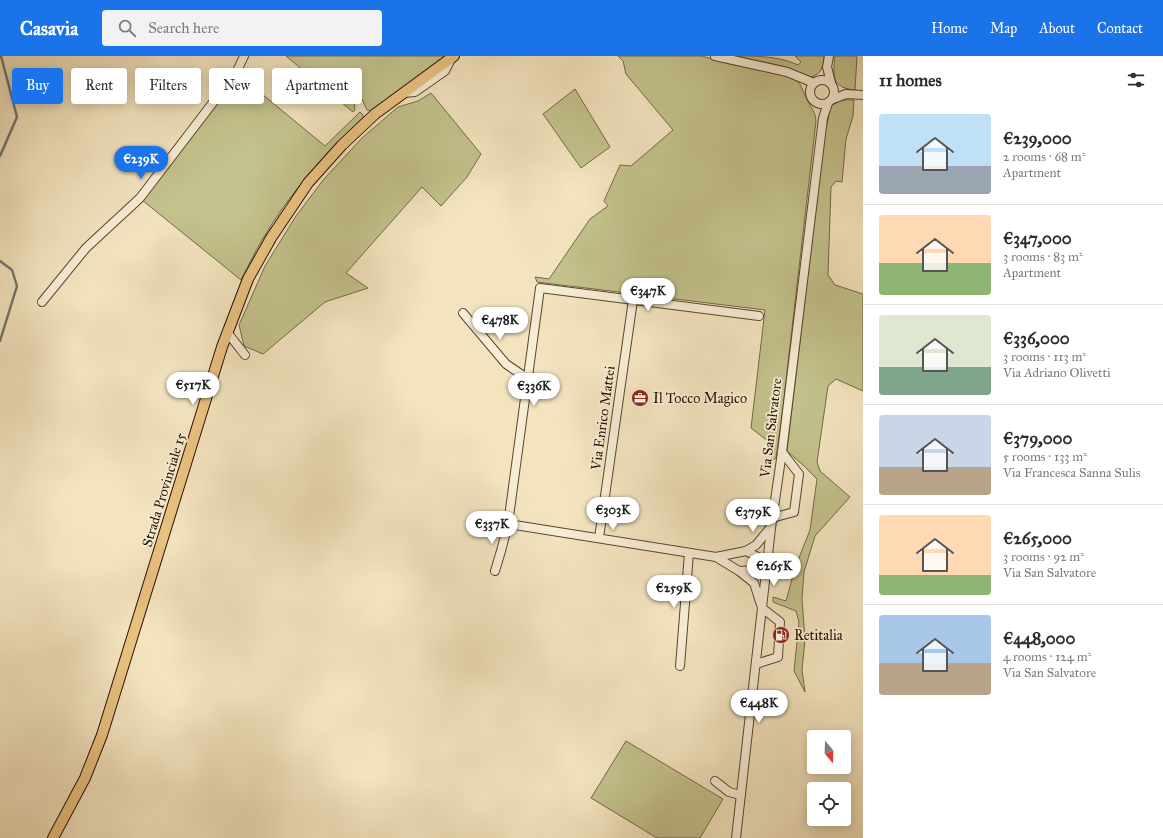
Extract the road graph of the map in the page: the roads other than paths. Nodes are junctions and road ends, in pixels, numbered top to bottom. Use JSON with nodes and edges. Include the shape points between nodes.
{"nodes":[{"id":1,"x":244,"y":56,"type":"edge"},
{"id":2,"x":715,"y":56,"type":"edge"},
{"id":3,"x":829,"y":56,"type":"edge"},
{"id":4,"x":453,"y":57,"type":"edge"},
{"id":5,"x":827,"y":67,"type":"junction"},
{"id":6,"x":816,"y":81,"type":"junction"},
{"id":7,"x":832,"y":84,"type":"junction"},
{"id":8,"x":846,"y":94,"type":"junction"},
{"id":9,"x":863,"y":95,"type":"edge"},
{"id":10,"x":830,"y":101,"type":"junction"},
{"id":11,"x":816,"y":102,"type":"junction"},
{"id":12,"x":822,"y":118,"type":"junction"},
{"id":13,"x":633,"y":300,"type":"junction"},
{"id":14,"x":42,"y":302,"type":"dead end"},
{"id":15,"x":463,"y":313,"type":"dead end"},
{"id":16,"x":759,"y":316,"type":"dead end"},
{"id":17,"x":227,"y":332,"type":"junction"},
{"id":18,"x":244,"y":355,"type":"dead end"},
{"id":19,"x":528,"y":379,"type":"junction"},
{"id":20,"x":782,"y":452,"type":"junction"},
{"id":21,"x":772,"y":518,"type":"junction"},
{"id":22,"x":508,"y":524,"type":"junction"},
{"id":23,"x":771,"y":528,"type":"junction"},
{"id":24,"x":599,"y":538,"type":"junction"},
{"id":25,"x":746,"y":551,"type":"junction"},
{"id":26,"x":689,"y":553,"type":"junction"},
{"id":27,"x":716,"y":557,"type":"junction"},
{"id":28,"x":767,"y":564,"type":"junction"},
{"id":29,"x":495,"y":571,"type":"dead end"},
{"id":30,"x":739,"y":571,"type":"junction"},
{"id":31,"x":762,"y":608,"type":"junction"},
{"id":32,"x":756,"y":664,"type":"junction"},
{"id":33,"x":680,"y":666,"type":"dead end"},
{"id":34,"x":715,"y":781,"type":"dead end"},
{"id":35,"x":741,"y":795,"type":"junction"},
{"id":36,"x":53,"y":838,"type":"edge"},
{"id":37,"x":736,"y":838,"type":"edge"}],
"edges":[{"from":1,"to":14,"type":"street","via":[[237,71],[140,198],[86,248]]},
{"from":2,"to":6,"type":"street"},
{"from":3,"to":5,"type":"street"},
{"from":4,"to":17,"type":"main road","name":"Strada Provinciale 15","via":[[375,114],[342,145],[308,183],[271,238],[248,279]]},
{"from":5,"to":6,"type":"street"},
{"from":5,"to":7,"type":"street"},
{"from":6,"to":7,"type":"street","via":[[825,80]]},
{"from":6,"to":11,"type":"street","via":[[811,87],[810,95]]},
{"from":7,"to":8,"type":"street"},
{"from":7,"to":10,"type":"street","via":[[835,92]]},
{"from":8,"to":9,"type":"street"},
{"from":8,"to":10,"type":"street"},
{"from":10,"to":11,"type":"street","via":[[821,104]]},
{"from":10,"to":12,"type":"street","name":"Via San Salvatore"},
{"from":11,"to":12,"type":"street","name":"Via San Salvatore"},
{"from":12,"to":20,"type":"street","name":"Via San Salvatore"},
{"from":13,"to":16,"type":"street"},
{"from":13,"to":19,"type":"street","via":[[540,288]]},
{"from":13,"to":24,"type":"street","name":"Via Enrico Mattei"},
{"from":15,"to":19,"type":"street","via":[[506,364]]},
{"from":17,"to":18,"type":"street"},
{"from":17,"to":36,"type":"main road","name":"Strada Provinciale 15","via":[[102,736],[85,778]]},
{"from":19,"to":22,"type":"street"},
{"from":20,"to":21,"type":"street","name":"Via San Salvatore"},
{"from":20,"to":21,"type":"street","via":[[799,474],[794,512]]},
{"from":21,"to":23,"type":"street","name":"Via San Salvatore"},
{"from":22,"to":24,"type":"street"},
{"from":22,"to":29,"type":"street"},
{"from":23,"to":25,"type":"street","via":[[756,545]]},
{"from":23,"to":28,"type":"street","name":"Via San Salvatore"},
{"from":24,"to":26,"type":"street"},
{"from":25,"to":27,"type":"street"},
{"from":25,"to":28,"type":"street"},
{"from":26,"to":27,"type":"street"},
{"from":26,"to":33,"type":"street"},
{"from":27,"to":30,"type":"street"},
{"from":28,"to":30,"type":"street","via":[[757,570]]},
{"from":28,"to":31,"type":"street","name":"Via San Salvatore"},
{"from":30,"to":31,"type":"street","via":[[754,583]]},
{"from":31,"to":32,"type":"street","name":"Via San Salvatore"},
{"from":31,"to":32,"type":"street","via":[[780,622],[778,657]]},
{"from":32,"to":35,"type":"street","name":"Via San Salvatore"},
{"from":34,"to":35,"type":"street","via":[[729,792]]},
{"from":35,"to":37,"type":"street","name":"Via San Salvatore"}]}
